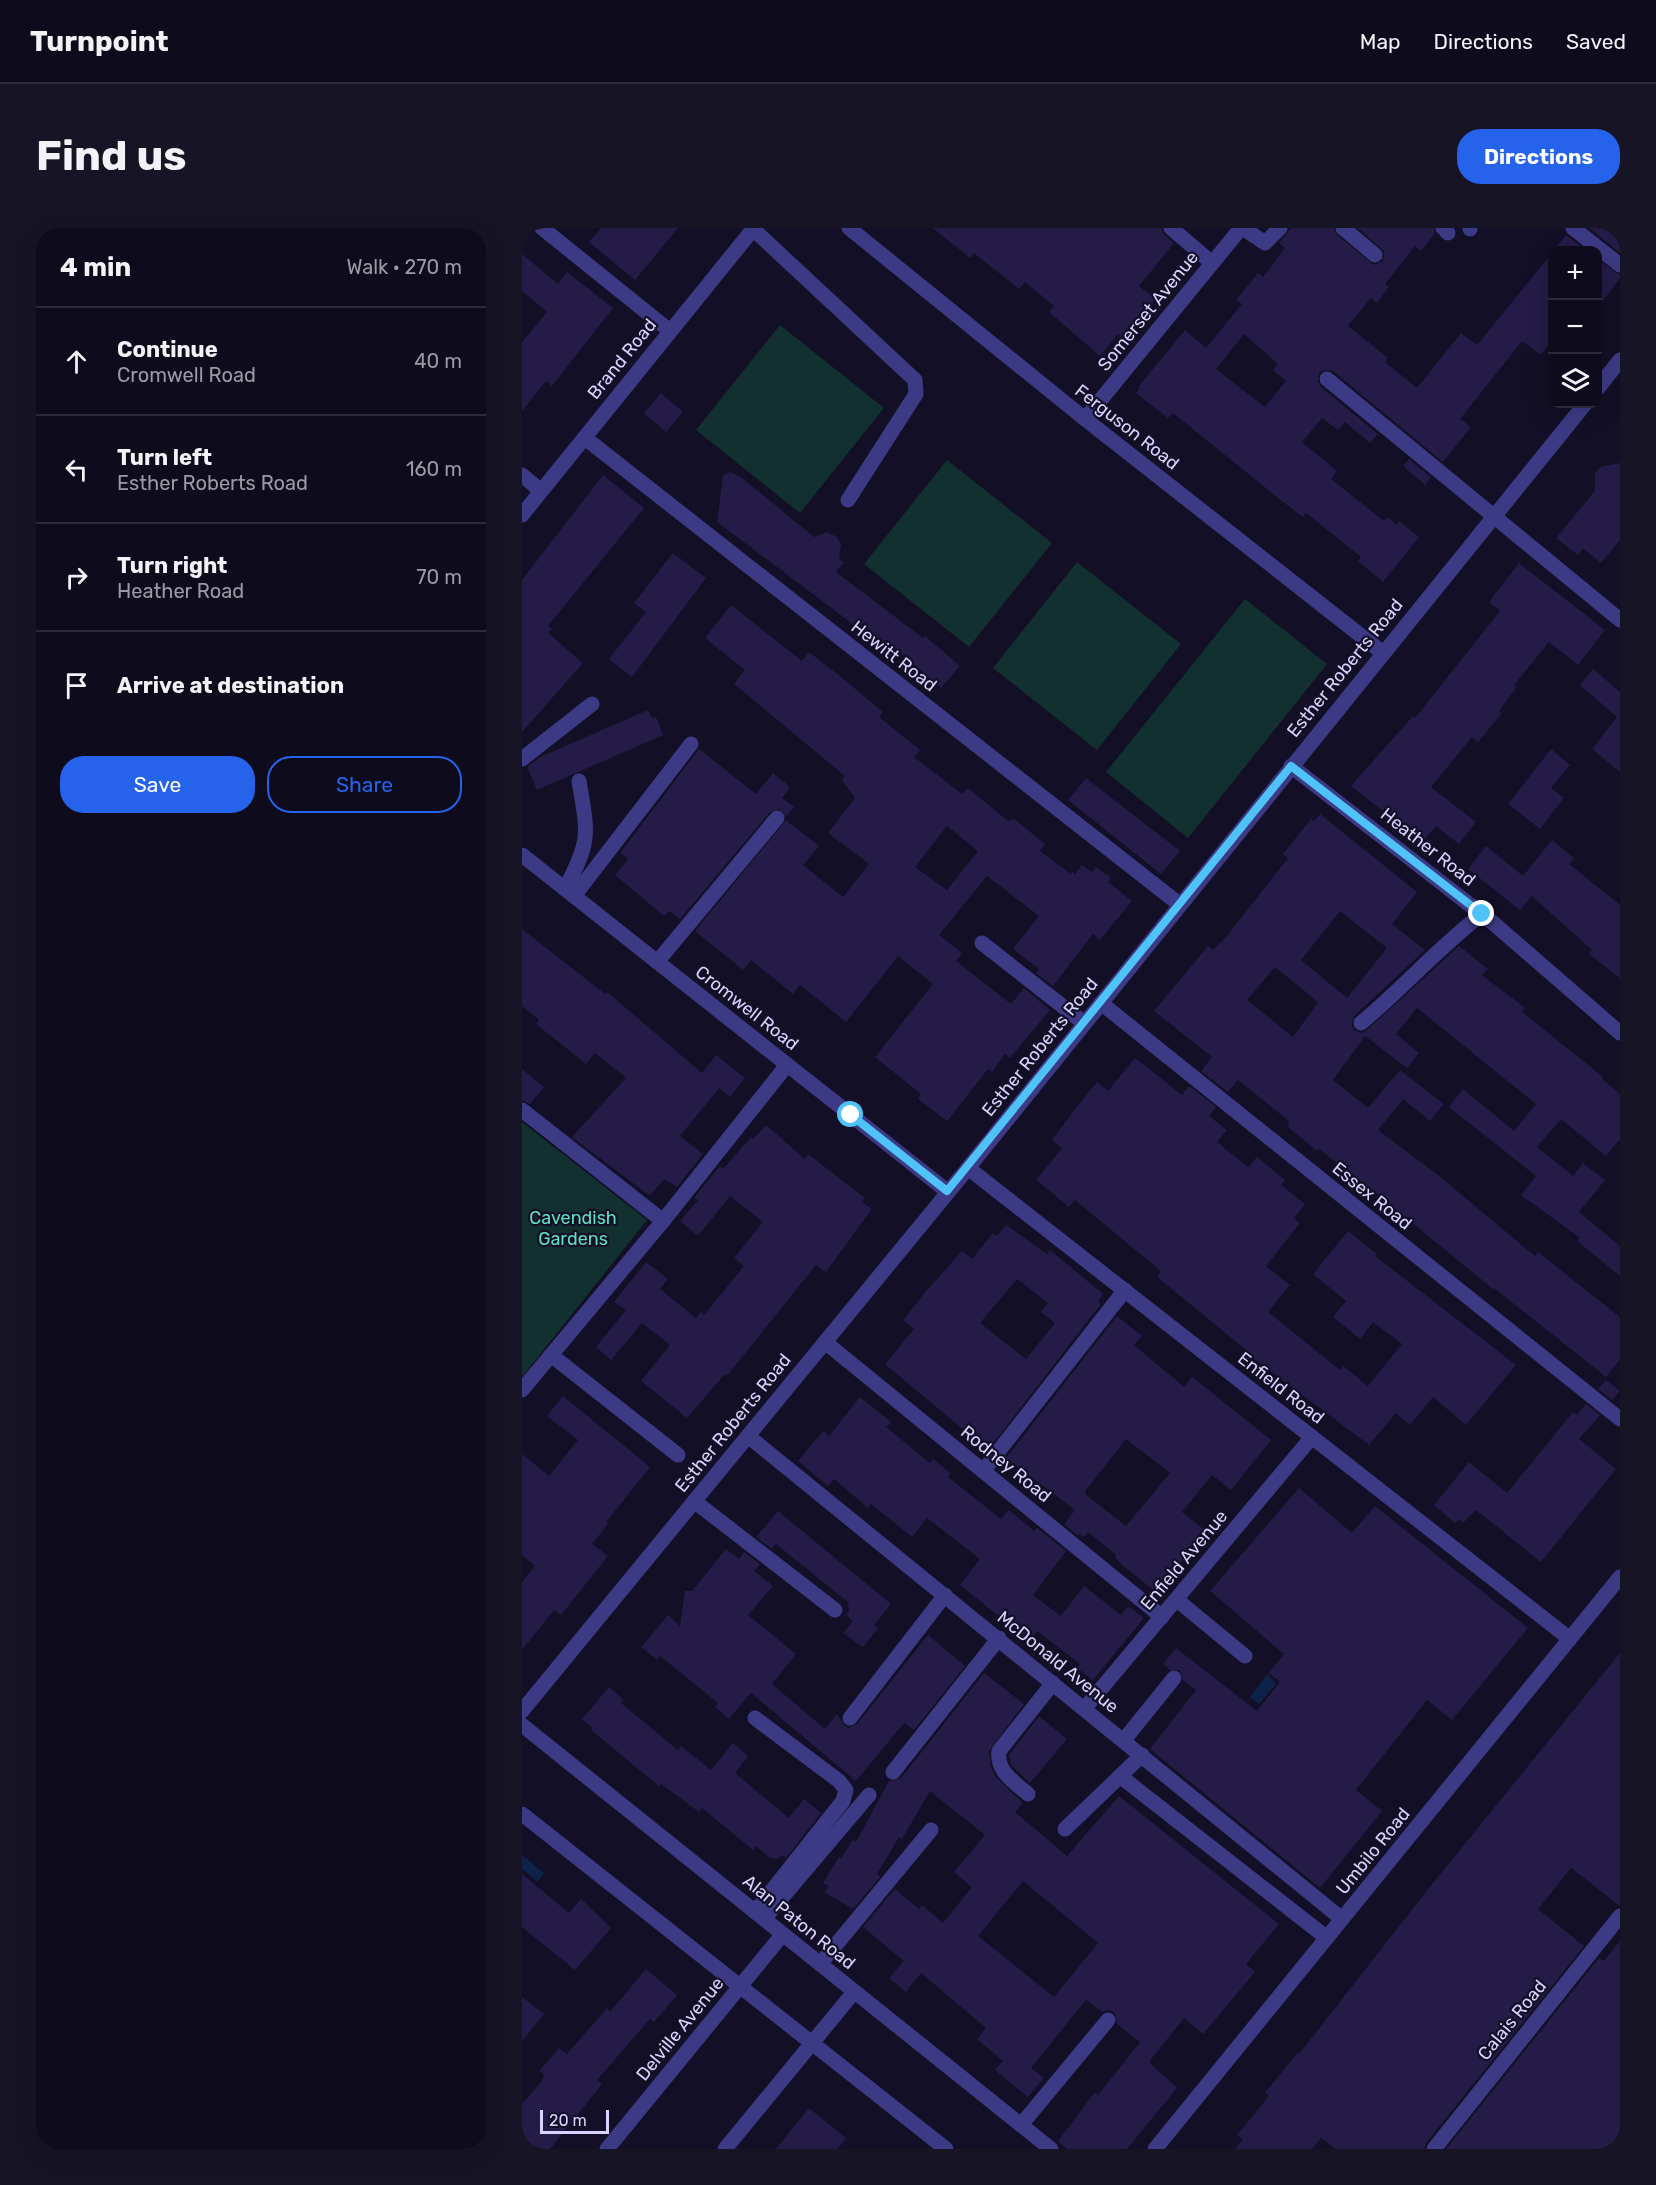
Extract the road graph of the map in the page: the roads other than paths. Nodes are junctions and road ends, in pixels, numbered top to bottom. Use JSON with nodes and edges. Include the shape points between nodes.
{"nodes":[{"id":1,"x":542,"y":228,"type":"edge"},
{"id":2,"x":849,"y":228,"type":"edge"},
{"id":3,"x":1171,"y":228,"type":"edge"},
{"id":4,"x":1242,"y":228,"type":"edge"},
{"id":5,"x":1280,"y":228,"type":"edge"},
{"id":6,"x":1343,"y":228,"type":"edge"},
{"id":7,"x":1574,"y":228,"type":"edge"},
{"id":8,"x":753,"y":229,"type":"edge"},
{"id":9,"x":1375,"y":255,"type":"dead end"},
{"id":10,"x":1212,"y":262,"type":"junction"},
{"id":11,"x":1620,"y":265,"type":"edge"},
{"id":12,"x":670,"y":331,"type":"junction"},
{"id":13,"x":1620,"y":360,"type":"edge"},
{"id":14,"x":1327,"y":379,"type":"dead end"},
{"id":15,"x":1602,"y":382,"type":"edge"},
{"id":16,"x":1582,"y":408,"type":"edge"},
{"id":17,"x":1085,"y":419,"type":"junction"},
{"id":18,"x":585,"y":438,"type":"junction"},
{"id":19,"x":522,"y":475,"type":"edge"},
{"id":20,"x":542,"y":491,"type":"junction"},
{"id":21,"x":848,"y":500,"type":"dead end"},
{"id":22,"x":522,"y":515,"type":"edge"},
{"id":23,"x":1494,"y":516,"type":"junction"},
{"id":24,"x":1620,"y":620,"type":"edge"},
{"id":25,"x":1383,"y":653,"type":"junction"},
{"id":26,"x":592,"y":704,"type":"dead end"},
{"id":27,"x":691,"y":744,"type":"dead end"},
{"id":28,"x":522,"y":759,"type":"edge"},
{"id":29,"x":1291,"y":766,"type":"junction"},
{"id":30,"x":579,"y":781,"type":"dead end"},
{"id":31,"x":777,"y":818,"type":"dead end"},
{"id":32,"x":522,"y":855,"type":"edge"},
{"id":33,"x":569,"y":892,"type":"junction"},
{"id":34,"x":1179,"y":904,"type":"junction"},
{"id":35,"x":1482,"y":914,"type":"junction"},
{"id":36,"x":982,"y":943,"type":"dead end"},
{"id":37,"x":657,"y":962,"type":"junction"},
{"id":38,"x":1101,"y":1002,"type":"junction"},
{"id":39,"x":1084,"y":1023,"type":"junction"},
{"id":40,"x":1361,"y":1023,"type":"dead end"},
{"id":41,"x":1620,"y":1033,"type":"edge"},
{"id":42,"x":787,"y":1065,"type":"junction"},
{"id":43,"x":522,"y":1110,"type":"edge"},
{"id":44,"x":968,"y":1167,"type":"junction"},
{"id":45,"x":947,"y":1191,"type":"junction"},
{"id":46,"x":663,"y":1221,"type":"junction"},
{"id":47,"x":1125,"y":1290,"type":"junction"},
{"id":48,"x":825,"y":1342,"type":"junction"},
{"id":49,"x":551,"y":1355,"type":"junction"},
{"id":50,"x":522,"y":1390,"type":"edge"},
{"id":51,"x":1620,"y":1419,"type":"edge"},
{"id":52,"x":748,"y":1436,"type":"junction"},
{"id":53,"x":1312,"y":1437,"type":"junction"},
{"id":54,"x":678,"y":1455,"type":"dead end"},
{"id":55,"x":983,"y":1471,"type":"junction"},
{"id":56,"x":694,"y":1501,"type":"junction"},
{"id":57,"x":1620,"y":1577,"type":"edge"},
{"id":58,"x":945,"y":1595,"type":"junction"},
{"id":59,"x":1177,"y":1599,"type":"junction"},
{"id":60,"x":835,"y":1610,"type":"dead end"},
{"id":61,"x":1162,"y":1617,"type":"junction"},
{"id":62,"x":999,"y":1638,"type":"junction"},
{"id":63,"x":1570,"y":1639,"type":"junction"},
{"id":64,"x":1245,"y":1656,"type":"dead end"},
{"id":65,"x":1174,"y":1678,"type":"dead end"},
{"id":66,"x":1053,"y":1683,"type":"junction"},
{"id":67,"x":1085,"y":1708,"type":"junction"},
{"id":68,"x":522,"y":1711,"type":"edge"},
{"id":69,"x":755,"y":1718,"type":"dead end"},
{"id":70,"x":850,"y":1718,"type":"dead end"},
{"id":71,"x":522,"y":1725,"type":"edge"},
{"id":72,"x":1124,"y":1740,"type":"junction"},
{"id":73,"x":1142,"y":1755,"type":"junction"},
{"id":74,"x":893,"y":1772,"type":"dead end"},
{"id":75,"x":1120,"y":1776,"type":"junction"},
{"id":76,"x":1028,"y":1794,"type":"dead end"},
{"id":77,"x":869,"y":1795,"type":"dead end"},
{"id":78,"x":522,"y":1814,"type":"edge"},
{"id":79,"x":1065,"y":1829,"type":"dead end"},
{"id":80,"x":931,"y":1830,"type":"dead end"},
{"id":81,"x":760,"y":1916,"type":"junction"},
{"id":82,"x":1620,"y":1916,"type":"edge"},
{"id":83,"x":1342,"y":1919,"type":"junction"},
{"id":84,"x":783,"y":1934,"type":"junction"},
{"id":85,"x":1327,"y":1938,"type":"junction"},
{"id":86,"x":820,"y":1964,"type":"junction"},
{"id":87,"x":741,"y":1986,"type":"junction"},
{"id":88,"x":854,"y":1992,"type":"junction"},
{"id":89,"x":1108,"y":2020,"type":"dead end"},
{"id":90,"x":812,"y":2042,"type":"junction"},
{"id":91,"x":1022,"y":2125,"type":"junction"},
{"id":92,"x":607,"y":2149,"type":"edge"},
{"id":93,"x":725,"y":2149,"type":"edge"},
{"id":94,"x":946,"y":2149,"type":"edge"},
{"id":95,"x":1051,"y":2149,"type":"edge"},
{"id":96,"x":1155,"y":2149,"type":"edge"},
{"id":97,"x":1434,"y":2149,"type":"edge"}],
"edges":[{"from":1,"to":12,"type":"street"},
{"from":2,"to":17,"type":"street","name":"Ferguson Road"},
{"from":3,"to":10,"type":"street"},
{"from":4,"to":5,"type":"street","via":[[1265,243]]},
{"from":4,"to":10,"type":"street","name":"Somerset Avenue"},
{"from":6,"to":9,"type":"street"},
{"from":7,"to":11,"type":"street"},
{"from":8,"to":12,"type":"street","name":"Brand Road"},
{"from":8,"to":21,"type":"street","via":[[915,380],[916,394]]},
{"from":10,"to":17,"type":"street","name":"Somerset Avenue"},
{"from":12,"to":18,"type":"street","name":"Brand Road"},
{"from":13,"to":15,"type":"street"},
{"from":14,"to":23,"type":"street"},
{"from":16,"to":23,"type":"street","name":"Esther Roberts Road"},
{"from":17,"to":25,"type":"street","name":"Ferguson Road"},
{"from":18,"to":20,"type":"street","name":"Brand Road"},
{"from":18,"to":34,"type":"street","name":"Hewitt Road"},
{"from":19,"to":20,"type":"street"},
{"from":20,"to":22,"type":"street","name":"Brand Road"},
{"from":23,"to":24,"type":"street"},
{"from":23,"to":25,"type":"street","name":"Esther Roberts Road"},
{"from":25,"to":29,"type":"street","name":"Esther Roberts Road"},
{"from":26,"to":28,"type":"street"},
{"from":27,"to":33,"type":"street"},
{"from":29,"to":34,"type":"street","name":"Esther Roberts Road"},
{"from":29,"to":35,"type":"street","name":"Heather Road"},
{"from":30,"to":33,"type":"street","via":[[586,839]]},
{"from":31,"to":37,"type":"street"},
{"from":32,"to":33,"type":"street","name":"Cromwell Road"},
{"from":33,"to":37,"type":"street","name":"Cromwell Road"},
{"from":34,"to":38,"type":"street","name":"Esther Roberts Road"},
{"from":35,"to":40,"type":"street","via":[[1447,941],[1403,988]]},
{"from":35,"to":41,"type":"street","name":"Heather Road"},
{"from":36,"to":39,"type":"street"},
{"from":37,"to":42,"type":"street","name":"Cromwell Road"},
{"from":38,"to":39,"type":"street","name":"Esther Roberts Road"},
{"from":38,"to":51,"type":"street","name":"Essex Road"},
{"from":39,"to":44,"type":"street","name":"Esther Roberts Road"},
{"from":42,"to":45,"type":"street","name":"Cromwell Road"},
{"from":42,"to":46,"type":"street"},
{"from":43,"to":46,"type":"street"},
{"from":44,"to":45,"type":"street","name":"Esther Roberts Road"},
{"from":44,"to":47,"type":"street","name":"Enfield Road"},
{"from":45,"to":48,"type":"street","name":"Esther Roberts Road"},
{"from":46,"to":49,"type":"street"},
{"from":47,"to":53,"type":"street","name":"Enfield Road"},
{"from":47,"to":55,"type":"street"},
{"from":48,"to":52,"type":"street","name":"Esther Roberts Road"},
{"from":48,"to":55,"type":"street","name":"Rodney Road"},
{"from":49,"to":50,"type":"street"},
{"from":49,"to":54,"type":"street"},
{"from":52,"to":56,"type":"street","name":"Esther Roberts Road"},
{"from":52,"to":58,"type":"street","name":"McDonald Avenue"},
{"from":53,"to":59,"type":"street","name":"Enfield Avenue"},
{"from":53,"to":63,"type":"street","name":"Enfield Road"},
{"from":55,"to":61,"type":"street","name":"Rodney Road"},
{"from":56,"to":60,"type":"street"},
{"from":56,"to":68,"type":"street","name":"Esther Roberts Road"},
{"from":57,"to":63,"type":"street","name":"Umbilo Road"},
{"from":58,"to":62,"type":"street","name":"McDonald Avenue"},
{"from":58,"to":70,"type":"street"},
{"from":59,"to":61,"type":"street","name":"Enfield Avenue"},
{"from":59,"to":64,"type":"street"},
{"from":61,"to":67,"type":"street","name":"Enfield Avenue"},
{"from":62,"to":66,"type":"street","name":"McDonald Avenue"},
{"from":62,"to":74,"type":"street"},
{"from":63,"to":83,"type":"street","name":"Umbilo Road"},
{"from":65,"to":72,"type":"street"},
{"from":66,"to":67,"type":"street","name":"McDonald Avenue"},
{"from":66,"to":76,"type":"street","via":[[999,1751],[997,1761],[1002,1770]]},
{"from":67,"to":72,"type":"street","name":"McDonald Avenue"},
{"from":69,"to":81,"type":"street","via":[[846,1790],[843,1801]]},
{"from":71,"to":81,"type":"street","name":"Alan Paton Road"},
{"from":72,"to":73,"type":"street","name":"McDonald Avenue"},
{"from":73,"to":75,"type":"street"},
{"from":73,"to":83,"type":"street","name":"McDonald Avenue"},
{"from":75,"to":79,"type":"street"},
{"from":75,"to":85,"type":"street"},
{"from":77,"to":81,"type":"street"},
{"from":78,"to":87,"type":"street"},
{"from":80,"to":86,"type":"street"},
{"from":81,"to":84,"type":"street","name":"Alan Paton Road"},
{"from":82,"to":97,"type":"street","name":"Calais Road"},
{"from":83,"to":85,"type":"street","name":"Umbilo Road"},
{"from":84,"to":86,"type":"street","name":"Alan Paton Road"},
{"from":84,"to":87,"type":"street","name":"Delville Avenue"},
{"from":85,"to":96,"type":"street","name":"Umbilo Road"},
{"from":86,"to":88,"type":"street","name":"Alan Paton Road"},
{"from":87,"to":90,"type":"street"},
{"from":87,"to":92,"type":"street","name":"Delville Avenue"},
{"from":88,"to":90,"type":"street"},
{"from":88,"to":91,"type":"street","name":"Alan Paton Road"},
{"from":89,"to":91,"type":"street"},
{"from":90,"to":93,"type":"street"},
{"from":90,"to":94,"type":"street"},
{"from":91,"to":95,"type":"street","name":"Alan Paton Road"}]}
